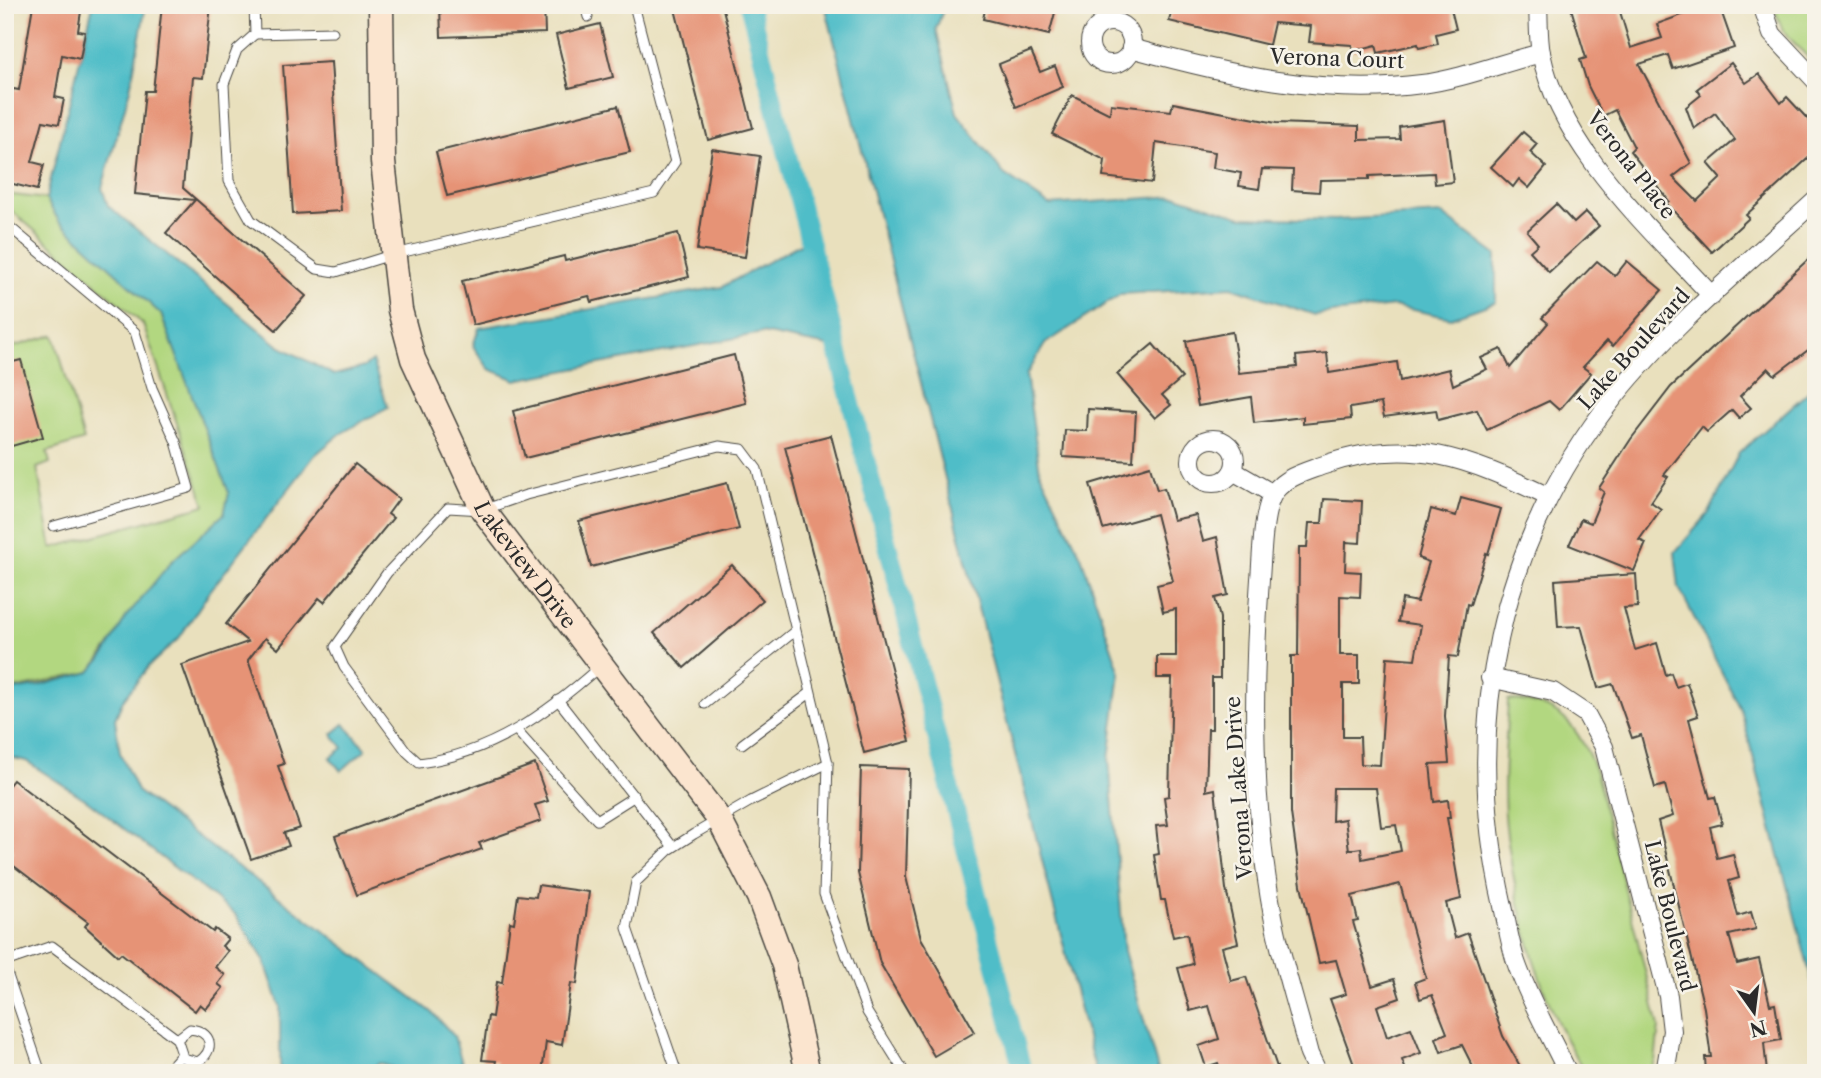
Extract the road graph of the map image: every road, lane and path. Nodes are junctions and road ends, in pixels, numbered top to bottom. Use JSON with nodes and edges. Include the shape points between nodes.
{"nodes":[{"id":1,"x":254,"y":5,"type":"edge"},
{"id":2,"x":381,"y":5,"type":"edge"},
{"id":3,"x":585,"y":5,"type":"edge"},
{"id":4,"x":634,"y":5,"type":"edge"},
{"id":5,"x":1538,"y":5,"type":"edge"},
{"id":6,"x":1762,"y":5,"type":"edge"},
{"id":7,"x":588,"y":17,"type":"dead end"},
{"id":8,"x":333,"y":32,"type":"dead end"},
{"id":9,"x":255,"y":34,"type":"junction"},
{"id":10,"x":1131,"y":48,"type":"dead end"},
{"id":11,"x":1541,"y":53,"type":"junction"},
{"id":12,"x":1816,"y":82,"type":"edge"},
{"id":13,"x":1816,"y":200,"type":"edge"},
{"id":14,"x":5,"y":223,"type":"edge"},
{"id":15,"x":391,"y":256,"type":"junction"},
{"id":16,"x":1712,"y":296,"type":"junction"},
{"id":17,"x":1233,"y":471,"type":"dead end"},
{"id":18,"x":1273,"y":494,"type":"junction"},
{"id":19,"x":1549,"y":497,"type":"junction"},
{"id":20,"x":483,"y":510,"type":"junction"},
{"id":21,"x":54,"y":526,"type":"dead end"},
{"id":22,"x":795,"y":631,"type":"junction"},
{"id":23,"x":602,"y":664,"type":"junction"},
{"id":24,"x":1490,"y":678,"type":"junction"},
{"id":25,"x":810,"y":693,"type":"junction"},
{"id":26,"x":558,"y":700,"type":"junction"},
{"id":27,"x":705,"y":704,"type":"dead end"},
{"id":28,"x":517,"y":731,"type":"junction"},
{"id":29,"x":741,"y":744,"type":"dead end"},
{"id":30,"x":828,"y":763,"type":"junction"},
{"id":31,"x":635,"y":796,"type":"junction"},
{"id":32,"x":719,"y":819,"type":"junction"},
{"id":33,"x":673,"y":847,"type":"junction"},
{"id":34,"x":5,"y":965,"type":"edge"},
{"id":35,"x":177,"y":1039,"type":"junction"},
{"id":36,"x":180,"y":1057,"type":"junction"},
{"id":37,"x":41,"y":1073,"type":"edge"},
{"id":38,"x":165,"y":1073,"type":"edge"},
{"id":39,"x":677,"y":1073,"type":"edge"},
{"id":40,"x":808,"y":1073,"type":"edge"},
{"id":41,"x":905,"y":1073,"type":"edge"},
{"id":42,"x":1318,"y":1073,"type":"edge"},
{"id":43,"x":1568,"y":1073,"type":"edge"},
{"id":44,"x":1665,"y":1073,"type":"edge"}],
"edges":[{"from":1,"to":9,"type":"lane"},
{"from":2,"to":15,"type":"street","name":"Lakeview Drive","via":[[383,162]]},
{"from":3,"to":7,"type":"lane"},
{"from":4,"to":15,"type":"lane","via":[[675,162],[654,193]]},
{"from":5,"to":11,"type":"street","name":"Verona Place"},
{"from":6,"to":12,"type":"street","via":[[1772,34]]},
{"from":8,"to":9,"type":"lane"},
{"from":9,"to":15,"type":"lane","via":[[237,50],[224,84],[229,181],[251,220],[317,269],[336,272]]},
{"from":10,"to":11,"type":"street","name":"Verona Court","via":[[1275,82],[1362,87],[1423,84]]},
{"from":11,"to":16,"type":"street","name":"Verona Place","via":[[1572,133]]},
{"from":13,"to":16,"type":"street","name":"Lake Boulevard"},
{"from":14,"to":21,"type":"lane","via":[[135,332],[189,488]]},
{"from":15,"to":20,"type":"street","name":"Lakeview Drive","via":[[413,359]]},
{"from":16,"to":19,"type":"street","name":"Lake Boulevard","via":[[1615,396]]},
{"from":17,"to":18,"type":"street"},
{"from":18,"to":19,"type":"street","via":[[1289,479],[1333,462],[1358,455],[1416,452],[1465,460]]},
{"from":18,"to":42,"type":"street","name":"Verona Lake Drive","via":[[1263,548],[1254,666],[1260,826],[1273,918]]},
{"from":19,"to":24,"type":"street","name":"Lake Boulevard","via":[[1513,584]]},
{"from":20,"to":22,"type":"lane","via":[[719,446],[742,449],[757,470]]},
{"from":20,"to":23,"type":"street","name":"Lakeview Drive"},
{"from":20,"to":28,"type":"lane","via":[[448,508],[387,573],[335,647],[344,667],[419,763],[445,760]]},
{"from":22,"to":25,"type":"lane"},
{"from":22,"to":27,"type":"lane"},
{"from":23,"to":26,"type":"lane"},
{"from":23,"to":32,"type":"street","name":"Lakeview Drive"},
{"from":24,"to":43,"type":"street","name":"Lake Boulevard","via":[[1486,771],[1493,864],[1516,962]]},
{"from":24,"to":44,"type":"street","name":"Lake Boulevard","via":[[1553,692],[1586,714],[1604,747],[1668,996],[1672,1031]]},
{"from":25,"to":29,"type":"lane"},
{"from":25,"to":30,"type":"lane"},
{"from":26,"to":28,"type":"lane"},
{"from":26,"to":31,"type":"lane"},
{"from":28,"to":31,"type":"lane","via":[[597,820]]},
{"from":30,"to":32,"type":"lane"},
{"from":30,"to":41,"type":"lane","via":[[824,894],[867,1012]]},
{"from":31,"to":33,"type":"lane"},
{"from":32,"to":33,"type":"lane"},
{"from":32,"to":40,"type":"street","name":"Lakeview Drive","via":[[759,897],[784,965]]},
{"from":33,"to":39,"type":"lane","via":[[636,882],[627,928]]},
{"from":34,"to":35,"type":"lane","via":[[52,946]]},
{"from":34,"to":37,"type":"lane"},
{"from":35,"to":36,"type":"lane"},
{"from":35,"to":36,"type":"lane","via":[[190,1029],[200,1030],[211,1046],[198,1062]]},
{"from":36,"to":38,"type":"lane"}]}
